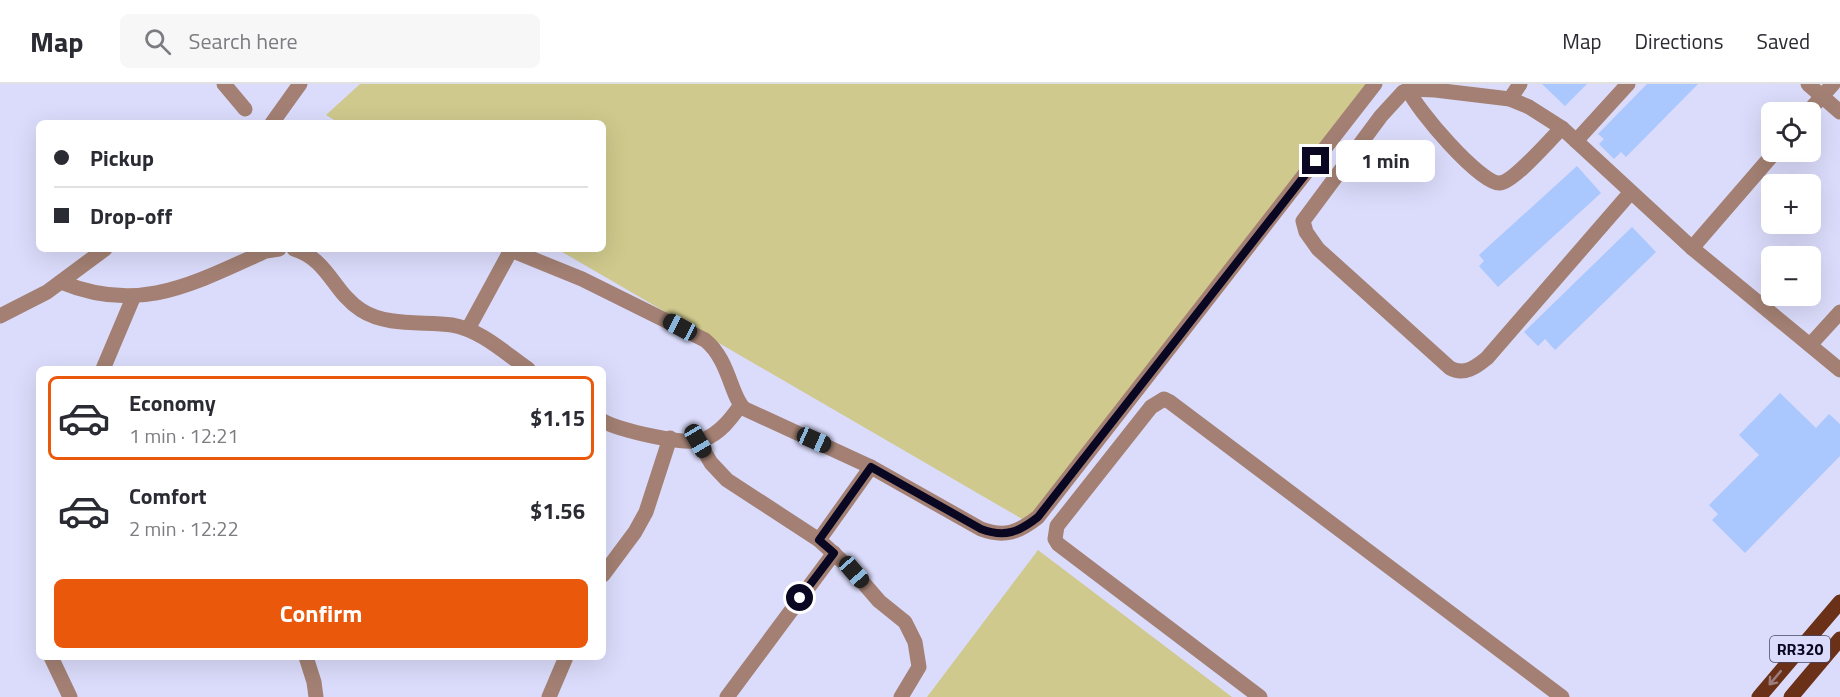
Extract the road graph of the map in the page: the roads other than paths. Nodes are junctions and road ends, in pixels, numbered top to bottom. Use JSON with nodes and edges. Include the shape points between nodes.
{"nodes":[{"id":1,"x":224,"y":84,"type":"edge"},
{"id":2,"x":300,"y":84,"type":"edge"},
{"id":3,"x":1375,"y":84,"type":"edge"},
{"id":4,"x":1520,"y":84,"type":"edge"},
{"id":5,"x":1628,"y":84,"type":"edge"},
{"id":6,"x":1808,"y":84,"type":"edge"},
{"id":7,"x":1835,"y":84,"type":"edge"},
{"id":8,"x":1840,"y":87,"type":"edge"},
{"id":9,"x":1407,"y":89,"type":"junction"},
{"id":10,"x":1822,"y":96,"type":"junction"},
{"id":11,"x":1510,"y":99,"type":"junction"},
{"id":12,"x":1817,"y":102,"type":"edge"},
{"id":13,"x":245,"y":109,"type":"dead end"},
{"id":14,"x":1840,"y":112,"type":"edge"},
{"id":15,"x":281,"y":120,"type":"edge"},
{"id":16,"x":1562,"y":128,"type":"junction"},
{"id":17,"x":1576,"y":141,"type":"junction"},
{"id":18,"x":1766,"y":162,"type":"edge"},
{"id":19,"x":1631,"y":192,"type":"junction"},
{"id":20,"x":1692,"y":248,"type":"junction"},
{"id":21,"x":101,"y":252,"type":"edge"},
{"id":22,"x":264,"y":252,"type":"edge"},
{"id":23,"x":304,"y":252,"type":"edge"},
{"id":24,"x":508,"y":252,"type":"edge"},
{"id":25,"x":514,"y":252,"type":"edge"},
{"id":26,"x":61,"y":282,"type":"junction"},
{"id":27,"x":133,"y":298,"type":"junction"},
{"id":28,"x":1840,"y":312,"type":"edge"},
{"id":29,"x":0,"y":315,"type":"edge"},
{"id":30,"x":468,"y":329,"type":"junction"},
{"id":31,"x":1810,"y":345,"type":"junction"},
{"id":32,"x":104,"y":366,"type":"edge"},
{"id":33,"x":524,"y":366,"type":"edge"},
{"id":34,"x":1840,"y":370,"type":"edge"},
{"id":35,"x":740,"y":406,"type":"junction"},
{"id":36,"x":606,"y":422,"type":"edge"},
{"id":37,"x":670,"y":438,"type":"junction"},
{"id":38,"x":698,"y":441,"type":"junction"},
{"id":39,"x":871,"y":467,"type":"junction"},
{"id":40,"x":819,"y":540,"type":"junction"},
{"id":41,"x":834,"y":553,"type":"junction"},
{"id":42,"x":606,"y":571,"type":"edge"},
{"id":43,"x":1840,"y":602,"type":"edge"},
{"id":44,"x":1840,"y":639,"type":"edge"},
{"id":45,"x":52,"y":660,"type":"edge"},
{"id":46,"x":307,"y":660,"type":"edge"},
{"id":47,"x":565,"y":660,"type":"edge"},
{"id":48,"x":70,"y":697,"type":"edge"},
{"id":49,"x":316,"y":697,"type":"edge"},
{"id":50,"x":549,"y":697,"type":"edge"},
{"id":51,"x":728,"y":697,"type":"edge"},
{"id":52,"x":901,"y":697,"type":"edge"},
{"id":53,"x":1260,"y":697,"type":"edge"},
{"id":54,"x":1562,"y":697,"type":"edge"},
{"id":55,"x":1759,"y":697,"type":"edge"},
{"id":56,"x":1791,"y":697,"type":"edge"}],
"edges":[{"from":1,"to":13,"type":"street"},
{"from":2,"to":15,"type":"street"},
{"from":3,"to":39,"type":"street","via":[[1089,453],[1038,517],[1022,530],[996,535],[981,529]]},
{"from":4,"to":11,"type":"street"},
{"from":5,"to":17,"type":"street"},
{"from":6,"to":10,"type":"street"},
{"from":7,"to":8,"type":"street"},
{"from":7,"to":10,"type":"street"},
{"from":9,"to":11,"type":"street"},
{"from":9,"to":16,"type":"street","via":[[1434,129],[1496,183],[1517,172]]},
{"from":9,"to":19,"type":"street","via":[[1388,107],[1304,217],[1304,226],[1317,249],[1456,371],[1474,368],[1487,358]]},
{"from":10,"to":12,"type":"street"},
{"from":10,"to":14,"type":"street"},
{"from":11,"to":16,"type":"street"},
{"from":16,"to":17,"type":"street"},
{"from":17,"to":19,"type":"street"},
{"from":18,"to":20,"type":"street"},
{"from":19,"to":20,"type":"street"},
{"from":20,"to":31,"type":"street"},
{"from":21,"to":26,"type":"street"},
{"from":22,"to":27,"type":"street","via":[[182,286]]},
{"from":23,"to":30,"type":"street","via":[[326,268],[362,310],[411,323]]},
{"from":24,"to":30,"type":"street"},
{"from":25,"to":35,"type":"street","via":[[582,279],[705,340],[720,355]]},
{"from":26,"to":27,"type":"street","via":[[87,293]]},
{"from":26,"to":29,"type":"street"},
{"from":27,"to":32,"type":"street"},
{"from":28,"to":31,"type":"street"},
{"from":30,"to":33,"type":"street"},
{"from":31,"to":34,"type":"street"},
{"from":35,"to":38,"type":"street","via":[[719,431]]},
{"from":35,"to":39,"type":"street"},
{"from":36,"to":37,"type":"street","via":[[629,432]]},
{"from":37,"to":38,"type":"street"},
{"from":37,"to":42,"type":"street","via":[[646,512]]},
{"from":38,"to":40,"type":"street","via":[[711,464],[727,480]]},
{"from":39,"to":40,"type":"street"},
{"from":40,"to":41,"type":"street"},
{"from":41,"to":51,"type":"street"},
{"from":41,"to":52,"type":"street","via":[[910,630],[919,667]]},
{"from":43,"to":55,"type":"main road","number":"RR320","one_way":true},
{"from":44,"to":56,"type":"main road","number":"RR320"},
{"from":45,"to":48,"type":"street"},
{"from":46,"to":49,"type":"street"},
{"from":47,"to":50,"type":"street"},
{"from":53,"to":54,"type":"street","via":[[1055,538],[1057,526],[1150,407],[1164,399]]}]}
